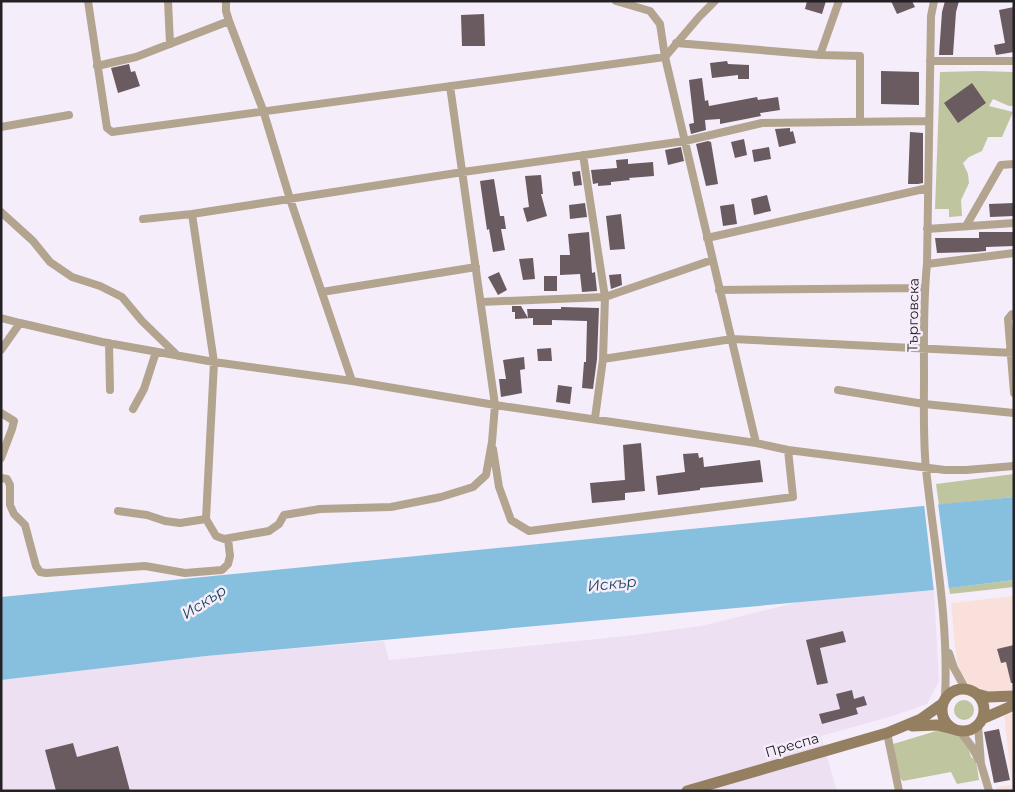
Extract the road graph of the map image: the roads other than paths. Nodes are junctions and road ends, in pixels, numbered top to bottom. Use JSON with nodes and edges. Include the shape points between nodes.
{"nodes":[{"id":1,"x":88,"y":1,"type":"edge"},
{"id":2,"x":168,"y":1,"type":"edge"},
{"id":3,"x":227,"y":1,"type":"edge"},
{"id":4,"x":616,"y":1,"type":"edge"},
{"id":5,"x":716,"y":1,"type":"edge"},
{"id":6,"x":839,"y":1,"type":"edge"},
{"id":7,"x":934,"y":1,"type":"edge"},
{"id":8,"x":229,"y":21,"type":"junction"},
{"id":9,"x":170,"y":44,"type":"junction"},
{"id":10,"x":676,"y":44,"type":"junction"},
{"id":11,"x":820,"y":55,"type":"junction"},
{"id":12,"x":666,"y":57,"type":"junction"},
{"id":13,"x":930,"y":60,"type":"junction"},
{"id":14,"x":1014,"y":62,"type":"edge"},
{"id":15,"x":97,"y":66,"type":"junction"},
{"id":16,"x":450,"y":86,"type":"junction"},
{"id":17,"x":262,"y":110,"type":"junction"},
{"id":18,"x":69,"y":115,"type":"dead end"},
{"id":19,"x":860,"y":121,"type":"junction"},
{"id":20,"x":929,"y":122,"type":"junction"},
{"id":21,"x":1,"y":127,"type":"edge"},
{"id":22,"x":685,"y":141,"type":"junction"},
{"id":23,"x":584,"y":155,"type":"junction"},
{"id":24,"x":1014,"y":164,"type":"edge"},
{"id":25,"x":463,"y":172,"type":"junction"},
{"id":26,"x":928,"y":188,"type":"junction"},
{"id":27,"x":290,"y":199,"type":"junction"},
{"id":28,"x":2,"y":214,"type":"edge"},
{"id":29,"x":192,"y":214,"type":"junction"},
{"id":30,"x":143,"y":219,"type":"dead end"},
{"id":31,"x":1014,"y":223,"type":"edge"},
{"id":32,"x":966,"y":226,"type":"junction"},
{"id":33,"x":928,"y":229,"type":"junction"},
{"id":34,"x":707,"y":238,"type":"junction"},
{"id":35,"x":1014,"y":253,"type":"edge"},
{"id":36,"x":712,"y":260,"type":"junction"},
{"id":37,"x":927,"y":264,"type":"junction"},
{"id":38,"x":476,"y":267,"type":"junction"},
{"id":39,"x":924,"y":288,"type":"junction"},
{"id":40,"x":719,"y":290,"type":"junction"},
{"id":41,"x":322,"y":292,"type":"junction"},
{"id":42,"x":605,"y":297,"type":"junction"},
{"id":43,"x":481,"y":302,"type":"junction"},
{"id":44,"x":1014,"y":314,"type":"edge"},
{"id":45,"x":1,"y":318,"type":"edge"},
{"id":46,"x":20,"y":322,"type":"junction"},
{"id":47,"x":732,"y":339,"type":"junction"},
{"id":48,"x":109,"y":343,"type":"junction"},
{"id":49,"x":1,"y":350,"type":"edge"},
{"id":50,"x":924,"y":350,"type":"junction"},
{"id":51,"x":156,"y":352,"type":"junction"},
{"id":52,"x":1012,"y":353,"type":"edge"},
{"id":53,"x":178,"y":356,"type":"junction"},
{"id":54,"x":603,"y":359,"type":"junction"},
{"id":55,"x":214,"y":362,"type":"junction"},
{"id":56,"x":352,"y":381,"type":"junction"},
{"id":57,"x":110,"y":390,"type":"dead end"},
{"id":58,"x":838,"y":390,"type":"dead end"},
{"id":59,"x":1014,"y":393,"type":"edge"},
{"id":60,"x":924,"y":404,"type":"junction"},
{"id":61,"x":495,"y":405,"type":"junction"},
{"id":62,"x":133,"y":409,"type":"dead end"},
{"id":63,"x":1,"y":413,"type":"edge"},
{"id":64,"x":1014,"y":413,"type":"edge"},
{"id":65,"x":595,"y":418,"type":"junction"},
{"id":66,"x":492,"y":442,"type":"junction"},
{"id":67,"x":756,"y":443,"type":"junction"},
{"id":68,"x":788,"y":450,"type":"junction"},
{"id":69,"x":1,"y":458,"type":"edge"},
{"id":70,"x":1014,"y":466,"type":"edge"},
{"id":71,"x":926,"y":468,"type":"junction"},
{"id":72,"x":1,"y":478,"type":"edge"},
{"id":73,"x":118,"y":511,"type":"dead end"},
{"id":74,"x":206,"y":519,"type":"junction"},
{"id":75,"x":228,"y":538,"type":"junction"},
{"id":76,"x":945,"y":629,"type":"junction"},
{"id":77,"x":965,"y":688,"type":"junction"},
{"id":78,"x":977,"y":694,"type":"junction"},
{"id":79,"x":1014,"y":696,"type":"edge"},
{"id":80,"x":944,"y":700,"type":"junction"},
{"id":81,"x":1014,"y":705,"type":"edge"},
{"id":82,"x":980,"y":722,"type":"junction"},
{"id":83,"x":905,"y":726,"type":"junction"},
{"id":84,"x":956,"y":730,"type":"junction"},
{"id":85,"x":887,"y":733,"type":"junction"},
{"id":86,"x":981,"y":764,"type":"junction"},
{"id":87,"x":687,"y":791,"type":"edge"},
{"id":88,"x":899,"y":791,"type":"edge"},
{"id":89,"x":989,"y":791,"type":"edge"}],
"edges":[{"from":1,"to":15,"type":"street"},
{"from":2,"to":9,"type":"street"},
{"from":3,"to":8,"type":"street"},
{"from":4,"to":12,"type":"street","via":[[650,11],[660,24]]},
{"from":5,"to":10,"type":"street"},
{"from":6,"to":11,"type":"street"},
{"from":7,"to":13,"type":"street","name":"Търговска"},
{"from":8,"to":9,"type":"street"},
{"from":8,"to":17,"type":"street"},
{"from":9,"to":15,"type":"street","via":[[136,57]]},
{"from":10,"to":11,"type":"street"},
{"from":10,"to":12,"type":"street"},
{"from":11,"to":19,"type":"street","via":[[860,56]]},
{"from":12,"to":16,"type":"street"},
{"from":12,"to":22,"type":"street"},
{"from":13,"to":14,"type":"street"},
{"from":13,"to":20,"type":"street","name":"Търговска"},
{"from":15,"to":17,"type":"street","via":[[107,128],[112,132]]},
{"from":16,"to":17,"type":"street"},
{"from":16,"to":25,"type":"street"},
{"from":17,"to":27,"type":"street"},
{"from":18,"to":21,"type":"street"},
{"from":19,"to":20,"type":"street"},
{"from":19,"to":22,"type":"street","via":[[762,123]]},
{"from":20,"to":26,"type":"street","name":"Търговска"},
{"from":22,"to":23,"type":"street"},
{"from":22,"to":34,"type":"street"},
{"from":23,"to":25,"type":"street"},
{"from":23,"to":42,"type":"street"},
{"from":24,"to":32,"type":"street","via":[[1001,165]]},
{"from":25,"to":27,"type":"street"},
{"from":25,"to":38,"type":"street"},
{"from":26,"to":33,"type":"street","name":"Търговска"},
{"from":26,"to":34,"type":"street"},
{"from":27,"to":29,"type":"street"},
{"from":27,"to":41,"type":"street"},
{"from":28,"to":53,"type":"street","via":[[33,241],[50,262],[72,277],[100,286],[122,298]]},
{"from":29,"to":30,"type":"street"},
{"from":29,"to":55,"type":"street"},
{"from":31,"to":32,"type":"street"},
{"from":32,"to":33,"type":"street"},
{"from":33,"to":37,"type":"street","name":"Търговска"},
{"from":34,"to":36,"type":"street"},
{"from":35,"to":37,"type":"street"},
{"from":36,"to":40,"type":"street"},
{"from":36,"to":42,"type":"street"},
{"from":37,"to":39,"type":"street","name":"Търговска"},
{"from":38,"to":41,"type":"street"},
{"from":38,"to":43,"type":"street"},
{"from":39,"to":40,"type":"street"},
{"from":39,"to":50,"type":"street","name":"Търговска"},
{"from":40,"to":47,"type":"street"},
{"from":41,"to":56,"type":"street"},
{"from":42,"to":43,"type":"street"},
{"from":42,"to":54,"type":"street"},
{"from":43,"to":61,"type":"street"},
{"from":44,"to":52,"type":"street","via":[[1008,319]]},
{"from":45,"to":46,"type":"street"},
{"from":46,"to":48,"type":"street"},
{"from":46,"to":49,"type":"street"},
{"from":47,"to":50,"type":"street"},
{"from":47,"to":54,"type":"street"},
{"from":47,"to":67,"type":"street"},
{"from":48,"to":51,"type":"street"},
{"from":48,"to":57,"type":"street"},
{"from":50,"to":52,"type":"street"},
{"from":50,"to":60,"type":"street","name":"Търговска"},
{"from":51,"to":53,"type":"street"},
{"from":51,"to":62,"type":"street","via":[[144,389]]},
{"from":52,"to":59,"type":"street"},
{"from":53,"to":55,"type":"street"},
{"from":54,"to":65,"type":"street"},
{"from":55,"to":56,"type":"street"},
{"from":55,"to":74,"type":"street"},
{"from":56,"to":61,"type":"street"},
{"from":58,"to":60,"type":"street"},
{"from":60,"to":64,"type":"street"},
{"from":60,"to":71,"type":"street","name":"Търговска"},
{"from":61,"to":65,"type":"street"},
{"from":61,"to":66,"type":"street"},
{"from":63,"to":69,"type":"street","via":[[14,421]]},
{"from":65,"to":67,"type":"street"},
{"from":66,"to":68,"type":"street","via":[[499,487],[511,520],[529,532],[793,497]]},
{"from":66,"to":75,"type":"street","via":[[486,475],[473,487],[391,507],[320,509],[284,515],[279,524],[269,531]]},
{"from":67,"to":68,"type":"street"},
{"from":68,"to":71,"type":"street"},
{"from":70,"to":71,"type":"street","via":[[966,470]]},
{"from":71,"to":76,"type":"street","name":"Търговска"},
{"from":72,"to":75,"type":"street","via":[[7,479],[10,485],[10,505],[25,525],[40,572],[145,566],[185,573],[222,570],[230,556]]},
{"from":73,"to":74,"type":"street","via":[[180,523]]},
{"from":74,"to":75,"type":"street","via":[[216,536]]},
{"from":76,"to":77,"type":"street","name":"Търговска","via":[[954,668]]},
{"from":76,"to":80,"type":"street","name":"Търговска"},
{"from":77,"to":78,"type":"main road"},
{"from":77,"to":80,"type":"main road","via":[[957,689]]},
{"from":78,"to":79,"type":"main road"},
{"from":78,"to":82,"type":"main road","via":[[984,706]]},
{"from":80,"to":83,"type":"main road","name":"Преспа","via":[[921,719]]},
{"from":80,"to":84,"type":"main road","via":[[943,718]]},
{"from":81,"to":82,"type":"main road"},
{"from":82,"to":84,"type":"main road","via":[[973,729]]},
{"from":82,"to":86,"type":"street"},
{"from":83,"to":84,"type":"main road","name":"Преспа","via":[[923,724]]},
{"from":83,"to":85,"type":"main road","name":"Преспа"},
{"from":84,"to":86,"type":"street","via":[[972,747]]},
{"from":85,"to":87,"type":"main road","name":"Преспа"},
{"from":85,"to":88,"type":"street"},
{"from":86,"to":89,"type":"street"}]}
